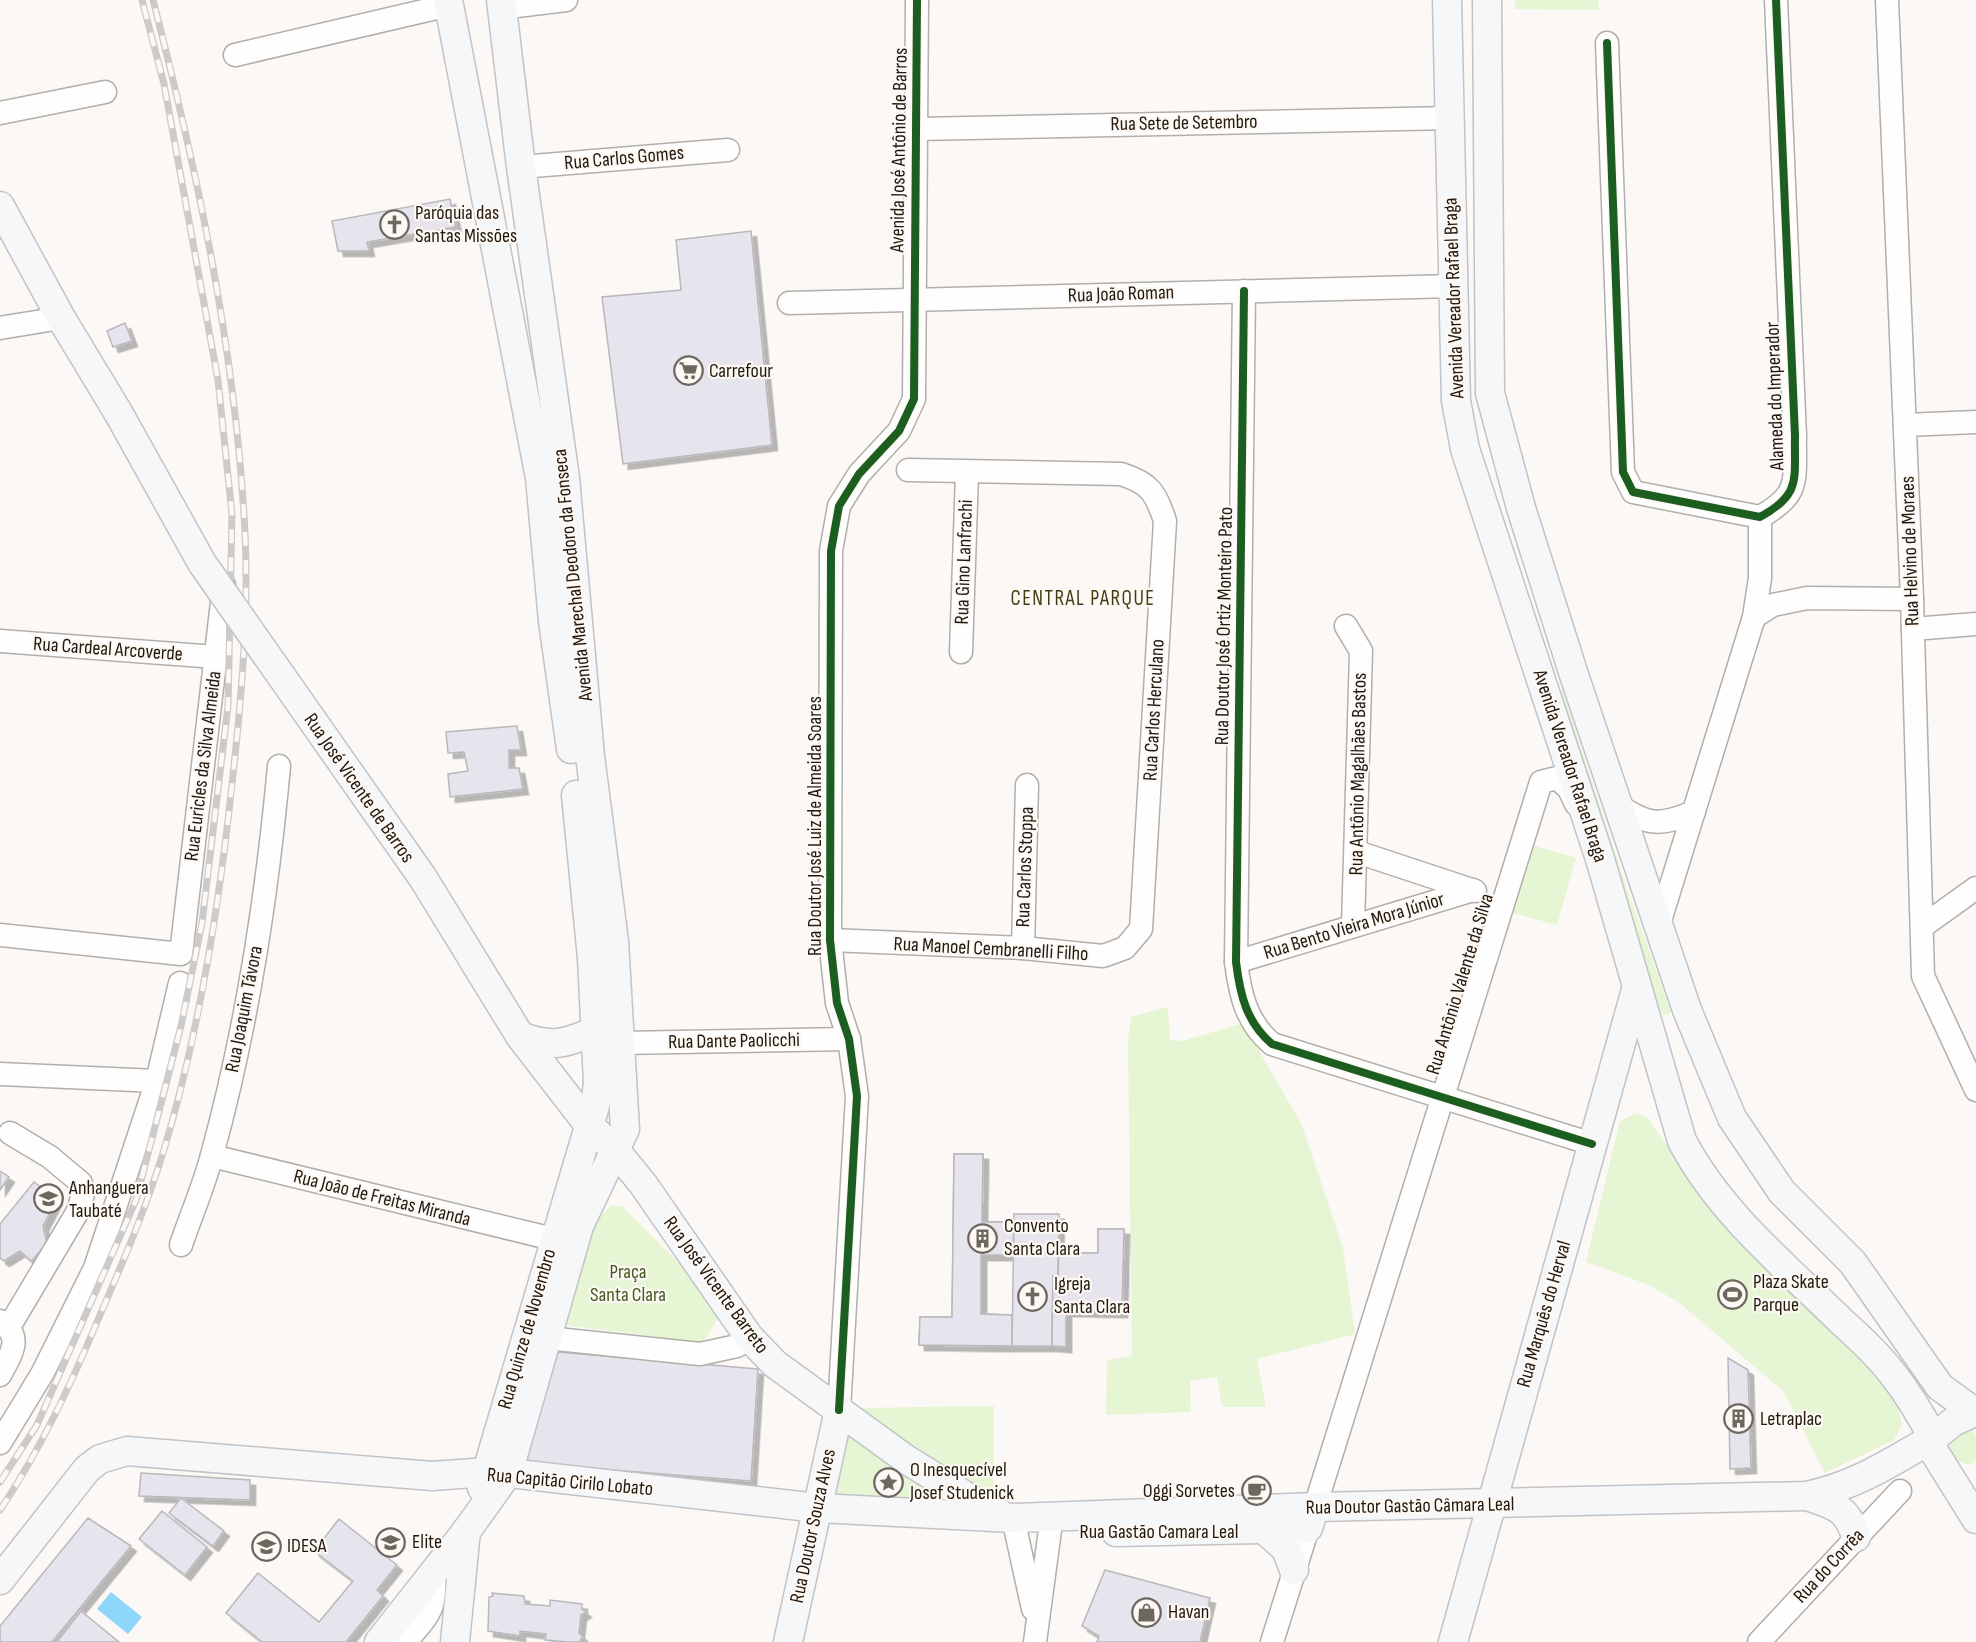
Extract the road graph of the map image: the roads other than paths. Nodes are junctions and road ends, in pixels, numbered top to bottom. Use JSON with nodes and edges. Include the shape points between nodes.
{"nodes":[{"id":1,"x":566,"y":0,"type":"edge"},
{"id":2,"x":917,"y":0,"type":"edge"},
{"id":3,"x":1447,"y":0,"type":"edge"},
{"id":4,"x":1487,"y":0,"type":"edge"},
{"id":5,"x":1776,"y":0,"type":"edge"},
{"id":6,"x":1887,"y":0,"type":"edge"},
{"id":7,"x":449,"y":2,"type":"edge"},
{"id":8,"x":502,"y":14,"type":"edge"},
{"id":9,"x":456,"y":41,"type":"junction"},
{"id":10,"x":1607,"y":43,"type":"dead end"},
{"id":11,"x":235,"y":55,"type":"dead end"},
{"id":12,"x":105,"y":92,"type":"dead end"},
{"id":13,"x":0,"y":113,"type":"edge"},
{"id":14,"x":1450,"y":118,"type":"junction"},
{"id":15,"x":918,"y":129,"type":"junction"},
{"id":16,"x":728,"y":150,"type":"dead end"},
{"id":17,"x":521,"y":167,"type":"junction"},
{"id":18,"x":0,"y":206,"type":"edge"},
{"id":19,"x":1454,"y":286,"type":"junction"},
{"id":20,"x":504,"y":287,"type":"junction"},
{"id":21,"x":1244,"y":291,"type":"junction"},
{"id":22,"x":914,"y":299,"type":"junction"},
{"id":23,"x":540,"y":302,"type":"junction"},
{"id":24,"x":789,"y":303,"type":"dead end"},
{"id":25,"x":61,"y":318,"type":"junction"},
{"id":26,"x":0,"y":328,"type":"edge"},
{"id":27,"x":1976,"y":422,"type":"edge"},
{"id":28,"x":1905,"y":425,"type":"junction"},
{"id":29,"x":908,"y":470,"type":"dead end"},
{"id":30,"x":967,"y":473,"type":"junction"},
{"id":31,"x":1474,"y":477,"type":"junction"},
{"id":32,"x":1521,"y":508,"type":"junction"},
{"id":33,"x":1760,"y":518,"type":"junction"},
{"id":34,"x":1502,"y":559,"type":"junction"},
{"id":35,"x":224,"y":578,"type":"dead end"},
{"id":36,"x":1546,"y":586,"type":"junction"},
{"id":37,"x":1912,"y":599,"type":"junction"},
{"id":38,"x":1754,"y":617,"type":"junction"},
{"id":39,"x":1976,"y":624,"type":"edge"},
{"id":40,"x":1346,"y":626,"type":"dead end"},
{"id":41,"x":1913,"y":629,"type":"junction"},
{"id":42,"x":0,"y":641,"type":"edge"},
{"id":43,"x":961,"y":652,"type":"dead end"},
{"id":44,"x":216,"y":657,"type":"junction"},
{"id":45,"x":279,"y":766,"type":"dead end"},
{"id":46,"x":1027,"y":785,"type":"dead end"},
{"id":47,"x":1618,"y":806,"type":"junction"},
{"id":48,"x":1694,"y":812,"type":"junction"},
{"id":49,"x":1357,"y":852,"type":"junction"},
{"id":50,"x":1600,"y":859,"type":"junction"},
{"id":51,"x":1976,"y":888,"type":"edge"},
{"id":52,"x":1473,"y":890,"type":"junction"},
{"id":53,"x":1502,"y":900,"type":"junction"},
{"id":54,"x":1659,"y":924,"type":"junction"},
{"id":55,"x":1353,"y":926,"type":"junction"},
{"id":56,"x":1923,"y":926,"type":"junction"},
{"id":57,"x":1142,"y":929,"type":"joint"},
{"id":58,"x":0,"y":935,"type":"edge"},
{"id":59,"x":830,"y":940,"type":"junction"},
{"id":60,"x":1023,"y":948,"type":"junction"},
{"id":61,"x":1236,"y":962,"type":"junction"},
{"id":62,"x":180,"y":983,"type":"dead end"},
{"id":63,"x":1637,"y":986,"type":"junction"},
{"id":64,"x":1687,"y":1010,"type":"junction"},
{"id":65,"x":1648,"y":1020,"type":"junction"},
{"id":66,"x":520,"y":1036,"type":"junction"},
{"id":67,"x":607,"y":1037,"type":"junction"},
{"id":68,"x":849,"y":1039,"type":"junction"},
{"id":69,"x":0,"y":1074,"type":"edge"},
{"id":70,"x":157,"y":1081,"type":"junction"},
{"id":71,"x":1976,"y":1090,"type":"edge"},
{"id":72,"x":1442,"y":1097,"type":"junction"},
{"id":73,"x":588,"y":1124,"type":"junction"},
{"id":74,"x":10,"y":1133,"type":"dead end"},
{"id":75,"x":1592,"y":1144,"type":"junction"},
{"id":76,"x":616,"y":1151,"type":"junction"},
{"id":77,"x":212,"y":1156,"type":"junction"},
{"id":78,"x":553,"y":1239,"type":"junction"},
{"id":79,"x":181,"y":1245,"type":"dead end"},
{"id":80,"x":5,"y":1324,"type":"edge"},
{"id":81,"x":749,"y":1337,"type":"junction"},
{"id":82,"x":547,"y":1338,"type":"junction"},
{"id":83,"x":0,"y":1375,"type":"edge"},
{"id":84,"x":1903,"y":1388,"type":"junction"},
{"id":85,"x":839,"y":1410,"type":"junction"},
{"id":86,"x":1975,"y":1412,"type":"edge"},
{"id":87,"x":1933,"y":1438,"type":"junction"},
{"id":88,"x":0,"y":1443,"type":"edge"},
{"id":89,"x":1897,"y":1460,"type":"junction"},
{"id":90,"x":497,"y":1472,"type":"junction"},
{"id":91,"x":1965,"y":1486,"type":"edge"},
{"id":92,"x":1900,"y":1491,"type":"dead end"},
{"id":93,"x":1808,"y":1496,"type":"junction"},
{"id":94,"x":1491,"y":1505,"type":"junction"},
{"id":95,"x":818,"y":1508,"type":"junction"},
{"id":96,"x":1013,"y":1518,"type":"junction"},
{"id":97,"x":1311,"y":1518,"type":"junction"},
{"id":98,"x":1976,"y":1519,"type":"edge"},
{"id":99,"x":1051,"y":1524,"type":"junction"},
{"id":100,"x":1266,"y":1531,"type":"junction"},
{"id":101,"x":465,"y":1533,"type":"junction"},
{"id":102,"x":1856,"y":1537,"type":"junction"},
{"id":103,"x":1294,"y":1570,"type":"junction"},
{"id":104,"x":434,"y":1573,"type":"junction"},
{"id":105,"x":0,"y":1580,"type":"edge"},
{"id":106,"x":1036,"y":1634,"type":"edge"},
{"id":107,"x":379,"y":1642,"type":"edge"},
{"id":108,"x":406,"y":1642,"type":"edge"},
{"id":109,"x":455,"y":1642,"type":"edge"},
{"id":110,"x":788,"y":1642,"type":"edge"},
{"id":111,"x":1272,"y":1642,"type":"edge"},
{"id":112,"x":1453,"y":1642,"type":"edge"},
{"id":113,"x":1759,"y":1642,"type":"edge"}],
"edges":[{"from":1,"to":8,"type":"street"},
{"from":2,"to":15,"type":"street","name":"Avenida José Antônio de Barros"},
{"from":3,"to":14,"type":"main road","name":"Avenida Vereador Rafael Braga"},
{"from":4,"to":32,"type":"main road","name":"Avenida Vereador Rafael Braga","via":[[1490,393]]},
{"from":5,"to":33,"type":"street","name":"Alameda do Imperador","via":[[1794,489],[1778,507]]},
{"from":6,"to":28,"type":"street","name":"Rua Helvino de Moraes"},
{"from":7,"to":9,"type":"main road","name":"Avenida Marechal Deodoro da Fonseca"},
{"from":7,"to":11,"type":"street"},
{"from":8,"to":9,"type":"main road","via":[[480,51]]},
{"from":8,"to":17,"type":"main road","name":"Avenida Marechal Deodoro da Fonseca"},
{"from":9,"to":20,"type":"main road","name":"Avenida Marechal Deodoro da Fonseca"},
{"from":10,"to":33,"type":"street","via":[[1623,472],[1633,492]]},
{"from":12,"to":13,"type":"street"},
{"from":14,"to":15,"type":"street","name":"Rua Sete de Setembro"},
{"from":14,"to":19,"type":"main road","name":"Avenida Vereador Rafael Braga"},
{"from":15,"to":22,"type":"street","name":"Avenida José Antônio de Barros"},
{"from":16,"to":17,"type":"street","name":"Rua Carlos Gomes"},
{"from":17,"to":23,"type":"main road","name":"Avenida Marechal Deodoro da Fonseca"},
{"from":18,"to":25,"type":"main road","name":"Rua José Vicente de Barros"},
{"from":19,"to":21,"type":"street","name":"Rua João Roman"},
{"from":19,"to":31,"type":"main road","name":"Avenida Vereador Rafael Braga","via":[[1456,401]]},
{"from":20,"to":23,"type":"main road","via":[[517,304]]},
{"from":20,"to":67,"type":"main road","name":"Avenida Marechal Deodoro da Fonseca","via":[[540,478],[592,958]]},
{"from":21,"to":22,"type":"street","name":"Rua João Roman"},
{"from":21,"to":61,"type":"street","name":"Rua Doutor José Ortiz Monteiro Pato"},
{"from":22,"to":24,"type":"street","name":"Rua João Roman"},
{"from":22,"to":59,"type":"street","name":"Rua Doutor José Luiz de Almeida Soares","via":[[914,399],[899,431],[860,474],[839,506],[831,550]]},
{"from":23,"to":67,"type":"main road","name":"Avenida Marechal Deodoro da Fonseca","via":[[565,478],[590,756],[614,941]]},
{"from":25,"to":26,"type":"street"},
{"from":25,"to":66,"type":"main road","name":"Rua José Vicente de Barros","bridge":true,"via":[[202,563],[423,878]]},
{"from":27,"to":28,"type":"street"},
{"from":28,"to":37,"type":"street","name":"Rua Helvino de Moraes"},
{"from":29,"to":30,"type":"street","name":"Rua Carlos Herculano"},
{"from":30,"to":43,"type":"street","name":"Rua Gino Lanfrachi"},
{"from":30,"to":57,"type":"street","name":"Rua Carlos Herculano","via":[[1121,474],[1142,481],[1157,498],[1165,521]]},
{"from":31,"to":32,"type":"main road","via":[[1499,514],[1509,516]]},
{"from":31,"to":34,"type":"main road","name":"Avenida Vereador Rafael Braga"},
{"from":32,"to":36,"type":"main road","name":"Avenida Vereador Rafael Braga"},
{"from":33,"to":38,"type":"street","via":[[1760,578]]},
{"from":34,"to":36,"type":"main road","via":[[1514,547],[1522,548]]},
{"from":34,"to":50,"type":"main road","name":"Avenida Vereador Rafael Braga"},
{"from":35,"to":44,"type":"street","name":"Rua Euricles da Silva Almeida"},
{"from":36,"to":47,"type":"main road","name":"Avenida Vereador Rafael Braga"},
{"from":37,"to":38,"type":"street","via":[[1807,598],[1773,605]]},
{"from":37,"to":41,"type":"street","name":"Rua Helvino de Moraes"},
{"from":38,"to":48,"type":"street"},
{"from":39,"to":41,"type":"street"},
{"from":40,"to":49,"type":"street","name":"Rua Antônio Magalhães Bastos","via":[[1361,651]]},
{"from":41,"to":56,"type":"street","name":"Rua Helvino de Moraes"},
{"from":42,"to":44,"type":"street","name":"Rua Cardeal Arcoverde"},
{"from":44,"to":58,"type":"street","name":"Rua Euricles da Silva Almeida","via":[[181,954]]},
{"from":45,"to":77,"type":"street","name":"Rua Joaquim Távora","via":[[270,867],[249,995]]},
{"from":46,"to":60,"type":"street","name":"Rua Carlos Stoppa"},
{"from":47,"to":48,"type":"street","via":[[1641,820],[1656,823]]},
{"from":47,"to":54,"type":"main road","name":"Avenida Vereador Rafael Braga"},
{"from":48,"to":54,"type":"street"},
{"from":49,"to":52,"type":"street"},
{"from":49,"to":55,"type":"street","name":"Rua Antônio Magalhães Bastos"},
{"from":50,"to":53,"type":"street","name":"Rua Antônio Valente da Silva","via":[[1569,789],[1557,778],[1541,782]]},
{"from":50,"to":63,"type":"main road","name":"Avenida Vereador Rafael Braga"},
{"from":51,"to":56,"type":"street"},
{"from":52,"to":53,"type":"street"},
{"from":52,"to":55,"type":"street","name":"Rua Bento Vieira Mora Júnior"},
{"from":53,"to":72,"type":"street","name":"Rua Antônio Valente da Silva"},
{"from":54,"to":64,"type":"main road","name":"Avenida Vereador Rafael Braga"},
{"from":55,"to":61,"type":"street","name":"Rua Bento Vieira Mora Júnior"},
{"from":56,"to":71,"type":"street","name":"Rua Helvino de Moraes","via":[[1923,976]]},
{"from":57,"to":60,"type":"street","name":"Rua Manoel Cembranelli Filho","via":[[1125,948],[1103,956]]},
{"from":59,"to":60,"type":"street","name":"Rua Manoel Cembranelli Filho"},
{"from":59,"to":68,"type":"street","name":"Rua Doutor José Luiz de Almeida Soares","via":[[837,1003]]},
{"from":61,"to":72,"type":"street","name":"Rua Doutor José Ortiz Monteiro Pato","via":[[1245,1007],[1254,1025],[1272,1044]]},
{"from":62,"to":70,"type":"street"},
{"from":63,"to":65,"type":"main road","name":"Avenida Vereador Rafael Braga"},
{"from":63,"to":75,"type":"main road","name":"Rua Marquês do Herval"},
{"from":64,"to":65,"type":"main road","via":[[1669,1025]]},
{"from":64,"to":86,"type":"main road","name":"Avenida Vereador Rafael Braga","via":[[1732,1118],[1782,1192],[1853,1263],[1940,1387]]},
{"from":65,"to":84,"type":"main road","name":"Avenida Vereador Rafael Braga","via":[[1682,1141],[1699,1173],[1754,1237],[1869,1347]]},
{"from":66,"to":67,"type":"main road","via":[[553,1044]]},
{"from":66,"to":73,"type":"main road","name":"Rua José Vicente de Barros"},
{"from":67,"to":68,"type":"street","name":"Rua Dante Paolicchi"},
{"from":67,"to":73,"type":"main road","name":"Avenida Marechal Deodoro da Fonseca"},
{"from":67,"to":76,"type":"main road","name":"Avenida Marechal Deodoro da Fonseca","via":[[625,1129]]},
{"from":68,"to":85,"type":"street","name":"Rua Doutor José Luiz de Almeida Soares","via":[[857,1096]]},
{"from":69,"to":70,"type":"street"},
{"from":70,"to":88,"type":"street","via":[[94,1268],[42,1374]]},
{"from":72,"to":75,"type":"street","name":"Rua Doutor José Ortiz Monteiro Pato"},
{"from":72,"to":97,"type":"street","name":"Rua Antônio Valente da Silva"},
{"from":73,"to":76,"type":"main road","name":"Rua José Vicente de Barros"},
{"from":73,"to":78,"type":"main road","name":"Rua Quinze de Novembro"},
{"from":74,"to":80,"type":"street","via":[[66,1170],[81,1183],[83,1194],[78,1211]]},
{"from":75,"to":94,"type":"main road","name":"Rua Marquês do Herval"},
{"from":76,"to":81,"type":"main road","name":"Rua José Vicente Barreto"},
{"from":76,"to":82,"type":"main road","name":"Rua Quinze de Novembro","via":[[579,1226]]},
{"from":77,"to":78,"type":"street","name":"Rua João de Freitas Miranda"},
{"from":77,"to":79,"type":"street","name":"Rua Joaquim Távora"},
{"from":78,"to":90,"type":"main road","name":"Rua Quinze de Novembro"},
{"from":80,"to":83,"type":"street","via":[[15,1337],[15,1348]]},
{"from":81,"to":82,"type":"street","via":[[737,1346],[700,1354]]},
{"from":81,"to":85,"type":"main road","name":"Rua José Vicente Barreto","via":[[775,1364]]},
{"from":82,"to":90,"type":"main road","name":"Rua Quinze de Novembro"},
{"from":84,"to":87,"type":"main road","name":"Avenida Vereador Rafael Braga"},
{"from":84,"to":89,"type":"main road","via":[[1905,1432]]},
{"from":85,"to":95,"type":"main road","name":"Rua Doutor Souza Alves"},
{"from":85,"to":96,"type":"main road","name":"Rua José Vicente Barreto","via":[[945,1484]]},
{"from":86,"to":87,"type":"main road","name":"Rua Doutor Gastão Câmara Leal","via":[[1953,1422]]},
{"from":87,"to":89,"type":"main road","name":"Rua Doutor Gastão Câmara Leal"},
{"from":87,"to":91,"type":"main road","name":"Avenida Vereador Rafael Braga","via":[[1936,1457]]},
{"from":89,"to":93,"type":"main road","name":"Rua Doutor Gastão Câmara Leal","via":[[1839,1489]]},
{"from":90,"to":95,"type":"main road","name":"Rua Capitão Cirilo Lobato"},
{"from":90,"to":101,"type":"main road","name":"Rua Quinze de Novembro"},
{"from":90,"to":105,"type":"main road","name":"Rua Capitão Cirilo Lobato","via":[[432,1476],[127,1451],[100,1459],[87,1469]]},
{"from":91,"to":98,"type":"main road","name":"Avenida Vereador Rafael Braga"},
{"from":92,"to":102,"type":"street","name":"Rua do Corrêa"},
{"from":93,"to":94,"type":"main road","name":"Rua Doutor Gastão Câmara Leal"},
{"from":93,"to":102,"type":"main road","name":"Rua Doutor Gastão Câmara Leal","via":[[1835,1505],[1851,1520]]},
{"from":94,"to":97,"type":"main road","name":"Rua Doutor Gastão Câmara Leal"},
{"from":94,"to":112,"type":"main road","name":"Rua Marquês do Herval"},
{"from":95,"to":96,"type":"main road","name":"Rua Capitão Cirilo Lobato"},
{"from":95,"to":110,"type":"main road","name":"Rua Doutor Souza Alves"},
{"from":96,"to":99,"type":"main road","name":"Rua Gastão Camara Leal"},
{"from":96,"to":106,"type":"street"},
{"from":97,"to":99,"type":"main road","name":"Rua Doutor Gastão Câmara Leal"},
{"from":97,"to":100,"type":"main road","name":"Rua Gastão Camara Leal"},
{"from":97,"to":103,"type":"street","name":"Rua Antônio Valente da Silva"},
{"from":99,"to":100,"type":"main road","name":"Rua Gastão Camara Leal"},
{"from":99,"to":106,"type":"street"},
{"from":100,"to":103,"type":"main road","via":[[1286,1549]]},
{"from":101,"to":104,"type":"main road"},
{"from":101,"to":109,"type":"main road","name":"Rua Quinze de Novembro"},
{"from":102,"to":113,"type":"street","name":"Rua do Corrêa"},
{"from":103,"to":111,"type":"street","name":"Rua Antônio Valente da Silva"},
{"from":104,"to":107,"type":"main road"},
{"from":104,"to":108,"type":"street","via":[[435,1600]]}]}
